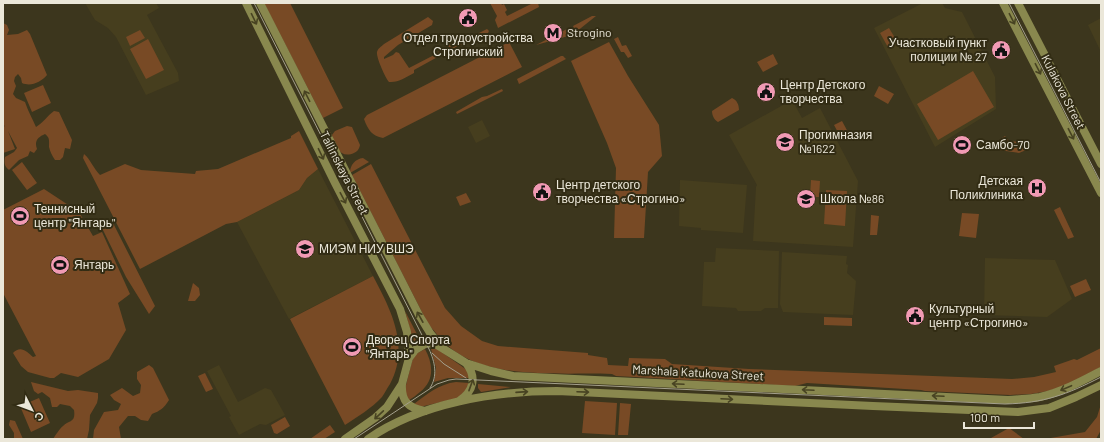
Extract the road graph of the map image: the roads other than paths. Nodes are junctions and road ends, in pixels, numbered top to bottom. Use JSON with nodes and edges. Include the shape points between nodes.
{"nodes":[{"id":1,"x":246,"y":3,"type":"edge"},
{"id":2,"x":260,"y":3,"type":"edge"},
{"id":3,"x":1004,"y":3,"type":"edge"},
{"id":4,"x":1018,"y":3,"type":"edge"},
{"id":5,"x":1101,"y":164,"type":"edge"},
{"id":6,"x":1101,"y":193,"type":"edge"},
{"id":7,"x":443,"y":348,"type":"junction"},
{"id":8,"x":409,"y":358,"type":"junction"},
{"id":9,"x":466,"y":363,"type":"junction"},
{"id":10,"x":1101,"y":371,"type":"edge"},
{"id":11,"x":402,"y":384,"type":"junction"},
{"id":12,"x":1101,"y":385,"type":"edge"},
{"id":13,"x":456,"y":403,"type":"junction"},
{"id":14,"x":426,"y":411,"type":"junction"},
{"id":15,"x":345,"y":439,"type":"edge"},
{"id":16,"x":368,"y":439,"type":"edge"}],
"edges":[{"from":1,"to":8,"type":"main road","name":"Tallinskaya Street","one_way":true,"via":[[400,309],[407,332]]},
{"from":7,"to":2,"type":"main road","name":"Tallinskaya Street","one_way":true,"via":[[419,315]]},
{"from":3,"to":6,"type":"main road","name":"Kulakova Street","one_way":true},
{"from":4,"to":5,"type":"main road","name":"Kulakova Street"},
{"from":7,"to":8,"type":"main road","name":"Marshala Katukova Street","via":[[434,343],[427,344],[415,350]]},
{"from":7,"to":9,"type":"main road","name":"Marshala Katukova Street"},
{"from":8,"to":11,"type":"main road"},
{"from":10,"to":9,"type":"main road","name":"Marshala Katukova Street","one_way":true,"via":[[1053,394],[1008,400],[528,377],[500,374]]},
{"from":13,"to":9,"type":"main road","one_way":true,"via":[[464,397],[473,382],[473,374]]},
{"from":11,"to":14,"type":"main road","via":[[407,403],[415,409]]},
{"from":11,"to":15,"type":"main road","one_way":true,"via":[[381,413]]},
{"from":13,"to":12,"type":"main road","name":"Marshala Katukova Street","one_way":true,"via":[[507,393],[557,391],[1018,412],[1049,408]]},
{"from":13,"to":14,"type":"main road","name":"Marshala Katukova Street"},
{"from":14,"to":16,"type":"main road","name":"Marshala Katukova Street","via":[[397,422]]}]}
